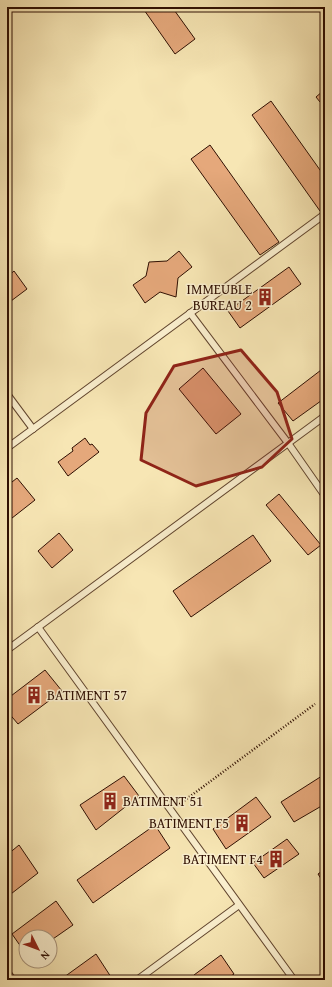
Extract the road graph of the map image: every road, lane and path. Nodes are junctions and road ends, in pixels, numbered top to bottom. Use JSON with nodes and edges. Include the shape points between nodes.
{"nodes":[{"id":1,"x":325,"y":214,"type":"edge"},
{"id":2,"x":190,"y":313,"type":"junction"},
{"id":3,"x":7,"y":394,"type":"edge"},
{"id":4,"x":325,"y":416,"type":"edge"},
{"id":5,"x":33,"y":429,"type":"junction"},
{"id":6,"x":288,"y":443,"type":"junction"},
{"id":7,"x":7,"y":448,"type":"edge"},
{"id":8,"x":325,"y":496,"type":"edge"},
{"id":9,"x":38,"y":627,"type":"junction"},
{"id":10,"x":7,"y":650,"type":"edge"},
{"id":11,"x":315,"y":704,"type":"dead end"},
{"id":12,"x":170,"y":811,"type":"junction"},
{"id":13,"x":239,"y":905,"type":"junction"},
{"id":14,"x":7,"y":972,"type":"edge"},
{"id":15,"x":13,"y":980,"type":"edge"},
{"id":16,"x":137,"y":980,"type":"edge"},
{"id":17,"x":294,"y":980,"type":"edge"}],
"edges":[{"from":1,"to":2,"type":"lane"},
{"from":2,"to":5,"type":"lane"},
{"from":2,"to":6,"type":"lane"},
{"from":3,"to":5,"type":"lane"},
{"from":4,"to":6,"type":"lane"},
{"from":5,"to":7,"type":"lane"},
{"from":6,"to":8,"type":"lane"},
{"from":6,"to":9,"type":"lane"},
{"from":9,"to":10,"type":"lane"},
{"from":9,"to":12,"type":"lane"},
{"from":11,"to":12,"type":"path"},
{"from":12,"to":13,"type":"lane"},
{"from":13,"to":16,"type":"lane"},
{"from":13,"to":17,"type":"lane"},
{"from":14,"to":15,"type":"lane"}]}
